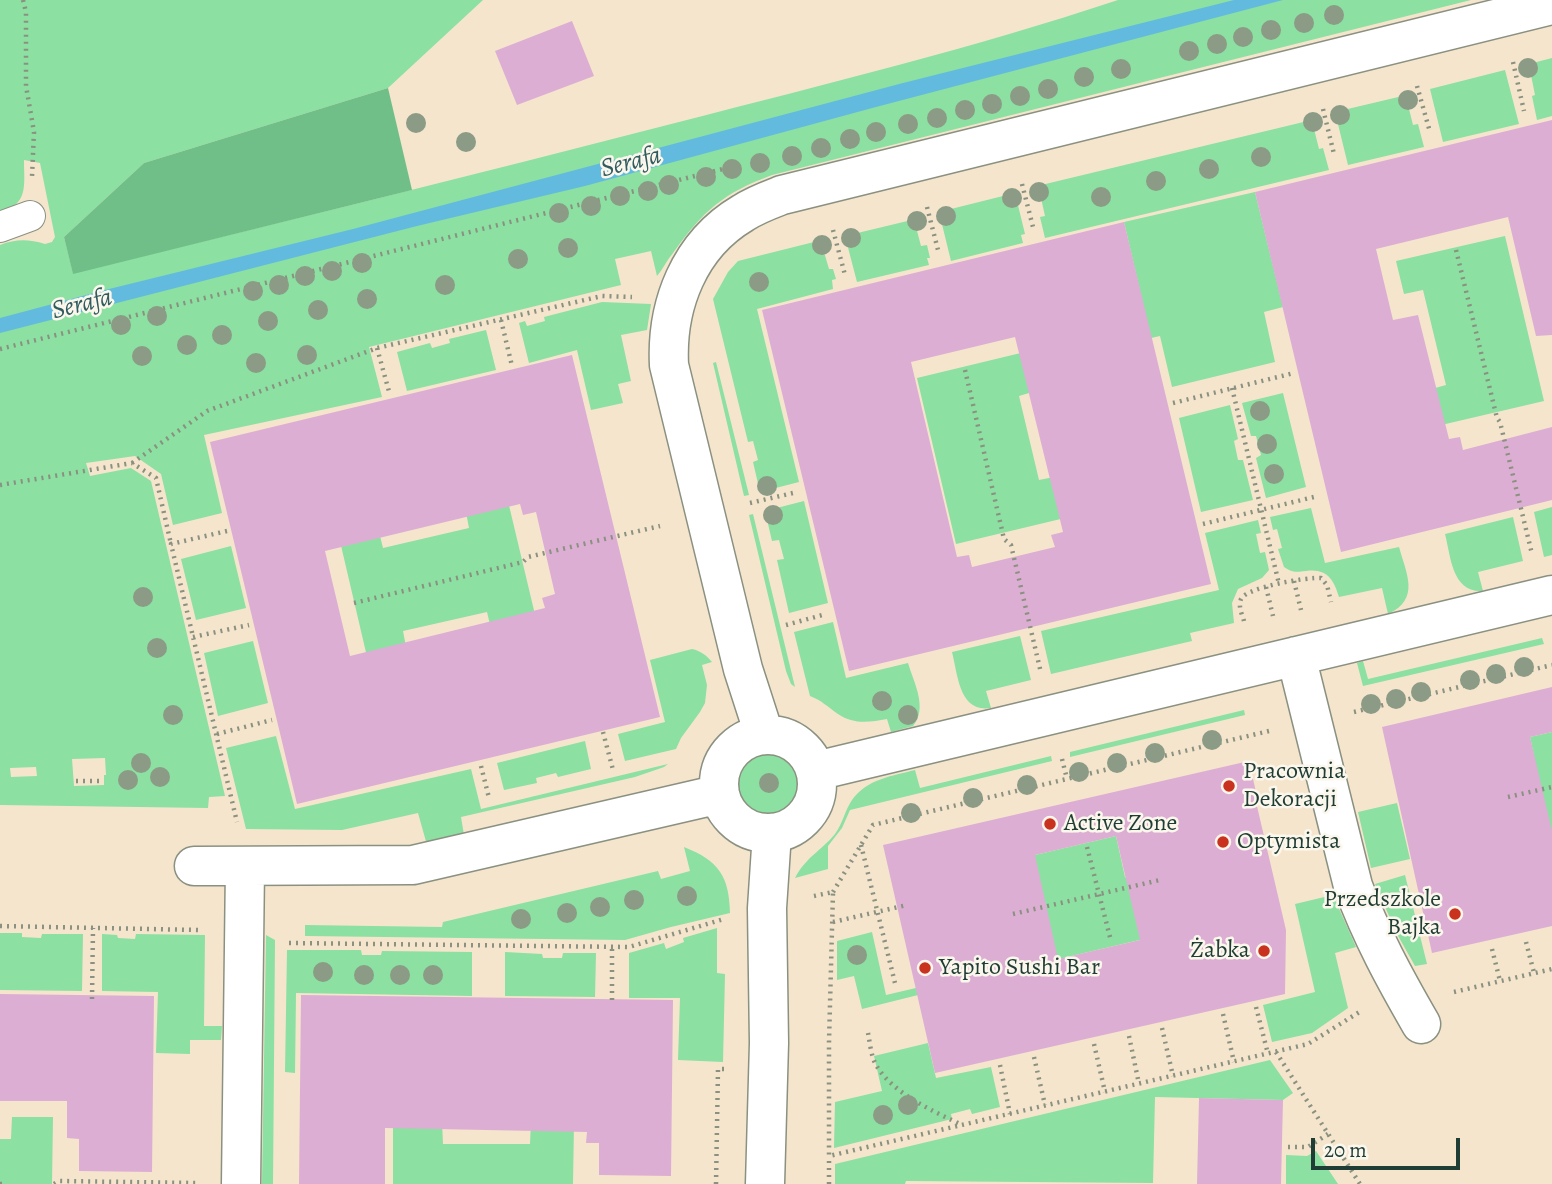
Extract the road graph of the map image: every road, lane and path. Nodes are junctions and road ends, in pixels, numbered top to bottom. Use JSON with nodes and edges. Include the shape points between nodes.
{"nodes":[{"id":1,"x":23,"y":0,"type":"edge"},
{"id":2,"x":1552,"y":5,"type":"edge"},
{"id":3,"x":1513,"y":61,"type":"dead end"},
{"id":4,"x":1417,"y":86,"type":"dead end"},
{"id":5,"x":1323,"y":109,"type":"dead end"},
{"id":6,"x":1524,"y":111,"type":"dead end"},
{"id":7,"x":1430,"y":132,"type":"dead end"},
{"id":8,"x":1334,"y":155,"type":"dead end"},
{"id":9,"x":1022,"y":184,"type":"dead end"},
{"id":10,"x":928,"y":207,"type":"dead end"},
{"id":11,"x":30,"y":216,"type":"joint"},
{"id":12,"x":1033,"y":227,"type":"dead end"},
{"id":13,"x":0,"y":228,"type":"edge"},
{"id":14,"x":833,"y":230,"type":"dead end"},
{"id":15,"x":938,"y":250,"type":"dead end"},
{"id":16,"x":1456,"y":250,"type":"dead end"},
{"id":17,"x":845,"y":275,"type":"dead end"},
{"id":18,"x":676,"y":298,"type":"junction"},
{"id":19,"x":501,"y":320,"type":"junction"},
{"id":20,"x":80,"y":330,"type":"dead end"},
{"id":21,"x":377,"y":348,"type":"junction"},
{"id":22,"x":0,"y":349,"type":"edge"},
{"id":23,"x":512,"y":366,"type":"dead end"},
{"id":24,"x":965,"y":370,"type":"dead end"},
{"id":25,"x":1294,"y":373,"type":"dead end"},
{"id":26,"x":1232,"y":388,"type":"junction"},
{"id":27,"x":390,"y":395,"type":"dead end"},
{"id":28,"x":1173,"y":403,"type":"dead end"},
{"id":29,"x":132,"y":463,"type":"junction"},
{"id":30,"x":0,"y":485,"type":"edge"},
{"id":31,"x":1318,"y":496,"type":"dead end"},
{"id":32,"x":1261,"y":509,"type":"junction"},
{"id":33,"x":1203,"y":524,"type":"dead end"},
{"id":34,"x":660,"y":526,"type":"dead end"},
{"id":35,"x":227,"y":530,"type":"dead end"},
{"id":36,"x":172,"y":544,"type":"junction"},
{"id":37,"x":1529,"y":544,"type":"dead end"},
{"id":38,"x":1294,"y":581,"type":"junction"},
{"id":39,"x":1279,"y":584,"type":"junction"},
{"id":40,"x":1266,"y":587,"type":"junction"},
{"id":41,"x":1552,"y":595,"type":"edge"},
{"id":42,"x":354,"y":603,"type":"dead end"},
{"id":43,"x":1301,"y":610,"type":"dead end"},
{"id":44,"x":825,"y":614,"type":"dead end"},
{"id":45,"x":1273,"y":617,"type":"dead end"},
{"id":46,"x":249,"y":625,"type":"dead end"},
{"id":47,"x":786,"y":625,"type":"dead end"},
{"id":48,"x":193,"y":637,"type":"junction"},
{"id":49,"x":1342,"y":645,"type":"junction"},
{"id":50,"x":1296,"y":656,"type":"junction"},
{"id":51,"x":1039,"y":664,"type":"dead end"},
{"id":52,"x":1552,"y":665,"type":"edge"},
{"id":53,"x":1256,"y":666,"type":"junction"},
{"id":54,"x":1341,"y":715,"type":"dead end"},
{"id":55,"x":272,"y":720,"type":"dead end"},
{"id":56,"x":1273,"y":731,"type":"dead end"},
{"id":57,"x":603,"y":732,"type":"dead end"},
{"id":58,"x":217,"y":734,"type":"junction"},
{"id":59,"x":764,"y":734,"type":"junction"},
{"id":60,"x":1062,"y":760,"type":"dead end"},
{"id":61,"x":481,"y":766,"type":"dead end"},
{"id":62,"x":613,"y":770,"type":"dead end"},
{"id":63,"x":816,"y":771,"type":"junction"},
{"id":64,"x":1067,"y":779,"type":"junction"},
{"id":65,"x":101,"y":780,"type":"dead end"},
{"id":66,"x":76,"y":781,"type":"dead end"},
{"id":67,"x":1552,"y":787,"type":"edge"},
{"id":68,"x":720,"y":794,"type":"junction"},
{"id":69,"x":1508,"y":797,"type":"dead end"},
{"id":70,"x":489,"y":798,"type":"dead end"},
{"id":71,"x":237,"y":823,"type":"dead end"},
{"id":72,"x":772,"y":833,"type":"junction"},
{"id":73,"x":861,"y":844,"type":"junction"},
{"id":74,"x":1087,"y":847,"type":"dead end"},
{"id":75,"x":194,"y":866,"type":"dead end"},
{"id":76,"x":246,"y":867,"type":"junction"},
{"id":77,"x":1160,"y":880,"type":"dead end"},
{"id":78,"x":833,"y":892,"type":"junction"},
{"id":79,"x":1099,"y":894,"type":"junction"},
{"id":80,"x":811,"y":897,"type":"dead end"},
{"id":81,"x":907,"y":905,"type":"dead end"},
{"id":82,"x":877,"y":911,"type":"junction"},
{"id":83,"x":1013,"y":914,"type":"dead end"},
{"id":84,"x":736,"y":915,"type":"dead end"},
{"id":85,"x":833,"y":922,"type":"junction"},
{"id":86,"x":0,"y":926,"type":"edge"},
{"id":87,"x":93,"y":928,"type":"junction"},
{"id":88,"x":200,"y":930,"type":"dead end"},
{"id":89,"x":1111,"y":941,"type":"dead end"},
{"id":90,"x":1526,"y":942,"type":"dead end"},
{"id":91,"x":282,"y":943,"type":"dead end"},
{"id":92,"x":612,"y":947,"type":"junction"},
{"id":93,"x":1492,"y":950,"type":"dead end"},
{"id":94,"x":1552,"y":969,"type":"edge"},
{"id":95,"x":1534,"y":973,"type":"junction"},
{"id":96,"x":1500,"y":981,"type":"junction"},
{"id":97,"x":895,"y":983,"type":"dead end"},
{"id":98,"x":92,"y":999,"type":"dead end"},
{"id":99,"x":612,"y":1000,"type":"dead end"},
{"id":100,"x":1410,"y":1004,"type":"junction"},
{"id":101,"x":1256,"y":1007,"type":"dead end"},
{"id":102,"x":1223,"y":1014,"type":"dead end"},
{"id":103,"x":1161,"y":1028,"type":"dead end"},
{"id":104,"x":868,"y":1033,"type":"dead end"},
{"id":105,"x":1129,"y":1036,"type":"dead end"},
{"id":106,"x":1094,"y":1044,"type":"dead end"},
{"id":107,"x":1276,"y":1052,"type":"junction"},
{"id":108,"x":1268,"y":1054,"type":"junction"},
{"id":109,"x":1034,"y":1057,"type":"dead end"},
{"id":110,"x":1234,"y":1062,"type":"junction"},
{"id":111,"x":1000,"y":1065,"type":"dead end"},
{"id":112,"x":1172,"y":1076,"type":"junction"},
{"id":113,"x":1139,"y":1084,"type":"junction"},
{"id":114,"x":1105,"y":1091,"type":"junction"},
{"id":115,"x":1045,"y":1105,"type":"junction"},
{"id":116,"x":1010,"y":1114,"type":"junction"},
{"id":117,"x":963,"y":1125,"type":"junction"},
{"id":118,"x":1328,"y":1135,"type":"junction"},
{"id":119,"x":1288,"y":1147,"type":"dead end"},
{"id":120,"x":830,"y":1156,"type":"junction"},
{"id":121,"x":196,"y":1183,"type":"edge"},
{"id":122,"x":54,"y":1184,"type":"edge"},
{"id":123,"x":241,"y":1184,"type":"edge"},
{"id":124,"x":765,"y":1184,"type":"edge"},
{"id":125,"x":829,"y":1184,"type":"edge"},
{"id":126,"x":1360,"y":1184,"type":"edge"}],
"edges":[{"from":1,"to":11,"type":"path","via":[[26,86],[34,132]]},
{"from":2,"to":18,"type":"street","via":[[782,195],[741,214],[710,240]]},
{"from":3,"to":6,"type":"path"},
{"from":4,"to":7,"type":"path"},
{"from":5,"to":8,"type":"path"},
{"from":9,"to":12,"type":"path"},
{"from":10,"to":15,"type":"path"},
{"from":11,"to":13,"type":"lane"},
{"from":14,"to":17,"type":"path"},
{"from":16,"to":37,"type":"path"},
{"from":18,"to":19,"type":"path","via":[[602,296]]},
{"from":18,"to":59,"type":"street","via":[[668,343],[671,376],[743,669]]},
{"from":19,"to":21,"type":"path"},
{"from":19,"to":23,"type":"path"},
{"from":20,"to":22,"type":"path"},
{"from":21,"to":27,"type":"path"},
{"from":21,"to":29,"type":"path","via":[[207,411]]},
{"from":24,"to":51,"type":"path"},
{"from":25,"to":26,"type":"path"},
{"from":26,"to":28,"type":"path"},
{"from":26,"to":32,"type":"path"},
{"from":29,"to":30,"type":"path"},
{"from":29,"to":36,"type":"path","via":[[156,478]]},
{"from":31,"to":32,"type":"path"},
{"from":32,"to":33,"type":"path"},
{"from":32,"to":39,"type":"path"},
{"from":34,"to":42,"type":"path"},
{"from":35,"to":36,"type":"path"},
{"from":36,"to":48,"type":"path"},
{"from":38,"to":39,"type":"path"},
{"from":38,"to":43,"type":"path"},
{"from":38,"to":49,"type":"path","via":[[1321,578],[1327,585]]},
{"from":39,"to":40,"type":"path"},
{"from":40,"to":45,"type":"path"},
{"from":40,"to":53,"type":"path","via":[[1247,592],[1239,605]]},
{"from":41,"to":49,"type":"street"},
{"from":44,"to":47,"type":"path"},
{"from":46,"to":48,"type":"path"},
{"from":48,"to":58,"type":"path"},
{"from":49,"to":50,"type":"street"},
{"from":50,"to":53,"type":"street"},
{"from":50,"to":100,"type":"street","via":[[1353,886],[1365,919]]},
{"from":52,"to":54,"type":"path"},
{"from":53,"to":63,"type":"street"},
{"from":55,"to":58,"type":"path"},
{"from":56,"to":64,"type":"path"},
{"from":57,"to":62,"type":"path"},
{"from":58,"to":71,"type":"path"},
{"from":59,"to":63,"type":"street","via":[[795,742]]},
{"from":59,"to":68,"type":"street","via":[[747,739],[724,761]]},
{"from":60,"to":64,"type":"path"},
{"from":61,"to":70,"type":"path"},
{"from":63,"to":72,"type":"street","via":[[816,795],[807,815],[790,828]]},
{"from":64,"to":73,"type":"path","via":[[873,825]]},
{"from":65,"to":66,"type":"path"},
{"from":67,"to":69,"type":"path"},
{"from":68,"to":72,"type":"street","via":[[738,823]]},
{"from":68,"to":76,"type":"street","via":[[413,865]]},
{"from":72,"to":124,"type":"street","via":[[767,908]]},
{"from":73,"to":78,"type":"path"},
{"from":73,"to":82,"type":"path"},
{"from":74,"to":79,"type":"path"},
{"from":75,"to":76,"type":"street"},
{"from":76,"to":123,"type":"street"},
{"from":77,"to":79,"type":"path"},
{"from":78,"to":80,"type":"path"},
{"from":78,"to":85,"type":"path"},
{"from":79,"to":83,"type":"path"},
{"from":79,"to":89,"type":"path"},
{"from":81,"to":82,"type":"path"},
{"from":82,"to":85,"type":"path"},
{"from":82,"to":97,"type":"path"},
{"from":84,"to":92,"type":"path","via":[[629,947]]},
{"from":85,"to":120,"type":"path"},
{"from":86,"to":87,"type":"path"},
{"from":87,"to":88,"type":"path"},
{"from":87,"to":98,"type":"path"},
{"from":90,"to":95,"type":"path"},
{"from":91,"to":92,"type":"path"},
{"from":92,"to":99,"type":"path"},
{"from":93,"to":96,"type":"path"},
{"from":94,"to":95,"type":"path"},
{"from":95,"to":96,"type":"path"},
{"from":96,"to":100,"type":"path"},
{"from":100,"to":107,"type":"path"},
{"from":101,"to":108,"type":"path"},
{"from":102,"to":110,"type":"path"},
{"from":103,"to":112,"type":"path"},
{"from":104,"to":117,"type":"path","via":[[875,1063],[884,1076],[921,1104]]},
{"from":105,"to":113,"type":"path"},
{"from":106,"to":114,"type":"path"},
{"from":107,"to":108,"type":"path"},
{"from":107,"to":118,"type":"path"},
{"from":108,"to":110,"type":"path"},
{"from":109,"to":115,"type":"path"},
{"from":110,"to":112,"type":"path"},
{"from":111,"to":116,"type":"path"},
{"from":112,"to":113,"type":"path"},
{"from":113,"to":114,"type":"path"},
{"from":114,"to":115,"type":"path"},
{"from":115,"to":116,"type":"path"},
{"from":116,"to":117,"type":"path"},
{"from":117,"to":120,"type":"path"},
{"from":118,"to":119,"type":"path","via":[[1308,1147]]},
{"from":118,"to":126,"type":"path"},
{"from":120,"to":125,"type":"path"},
{"from":121,"to":122,"type":"path"}]}
